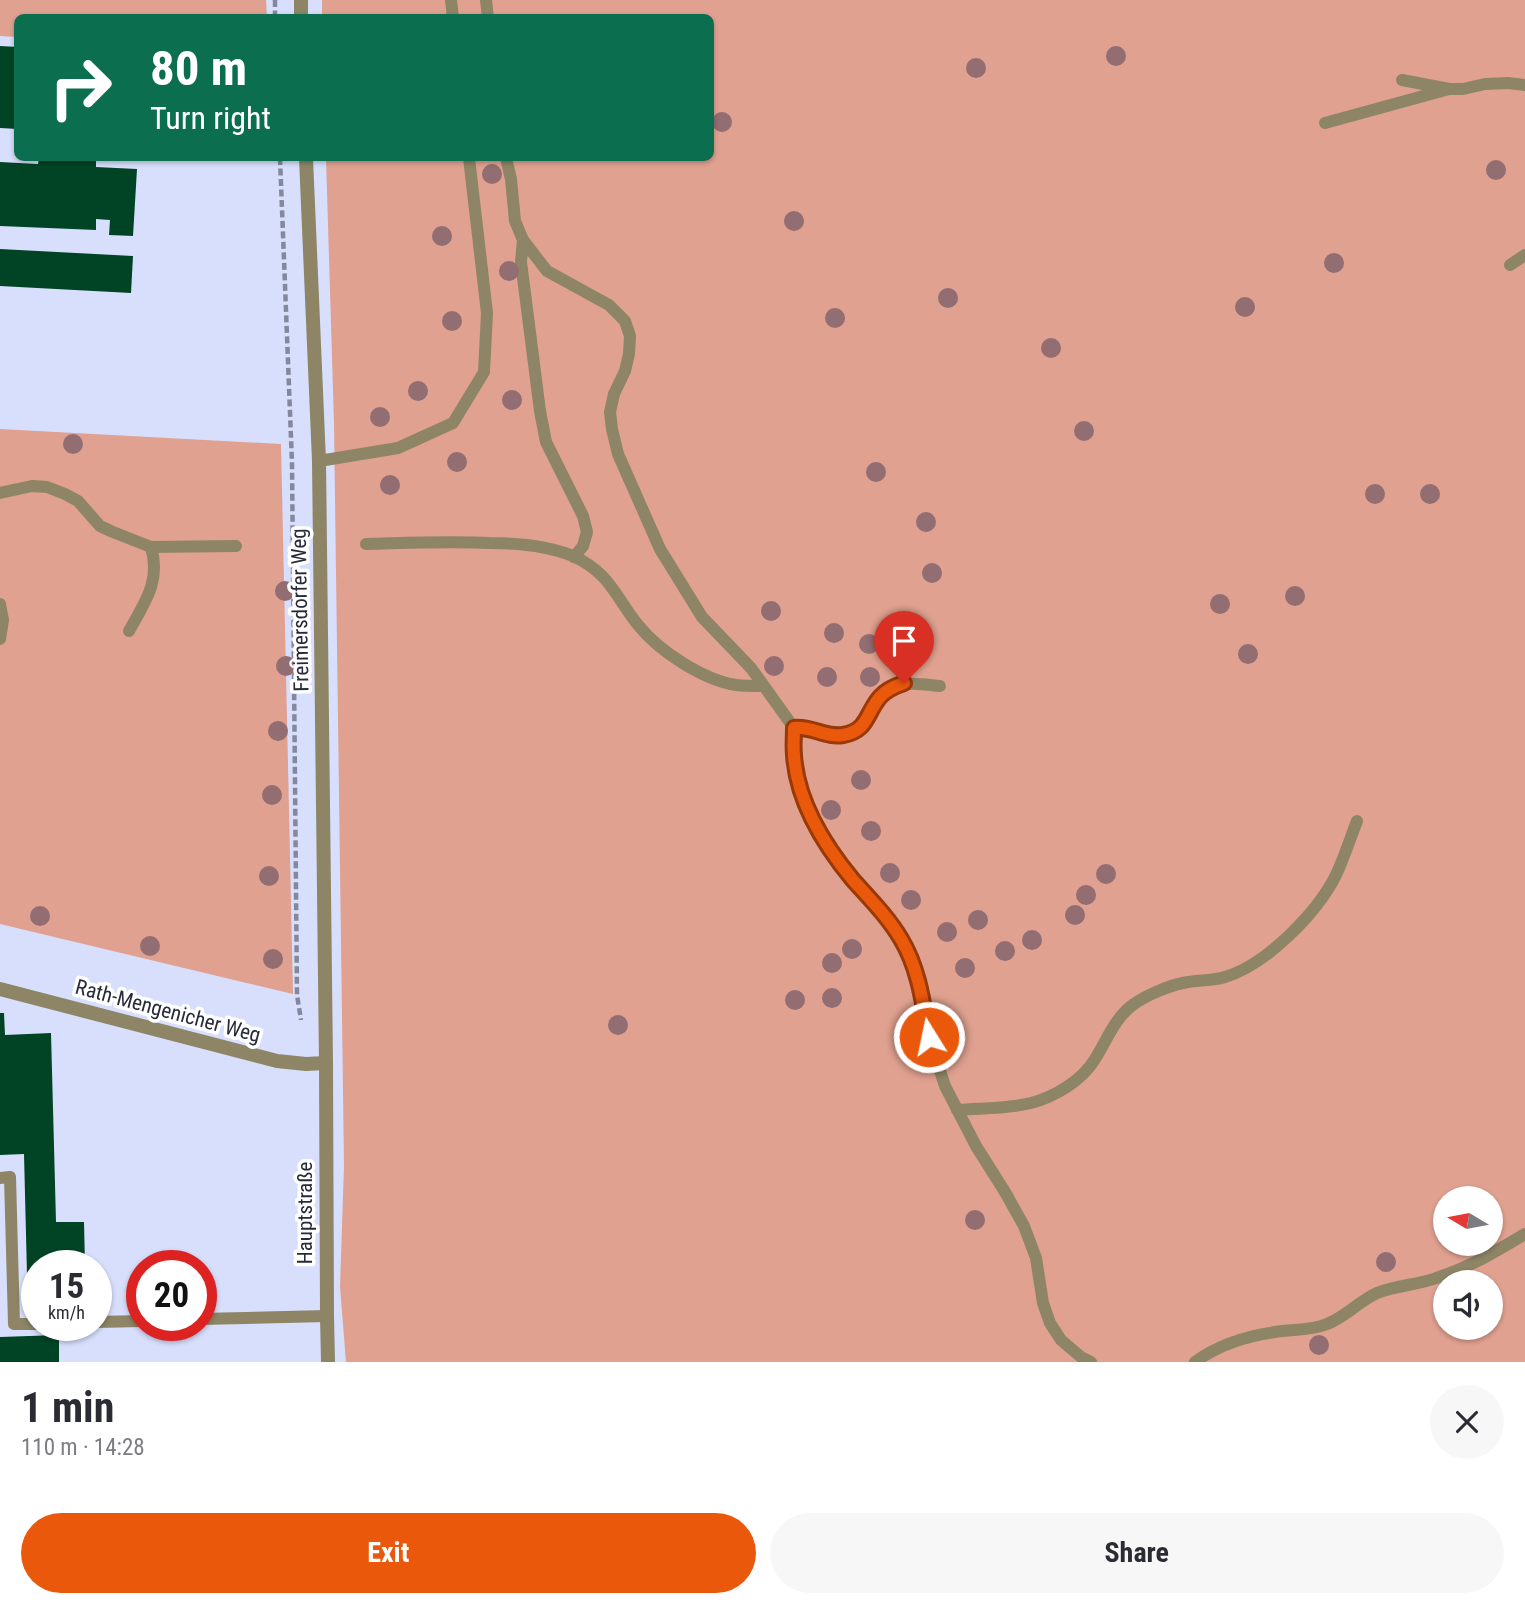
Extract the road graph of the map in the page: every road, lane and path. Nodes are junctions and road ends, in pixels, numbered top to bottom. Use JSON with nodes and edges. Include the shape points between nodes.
{"nodes":[{"id":1,"x":1402,"y":80,"type":"dead end"},
{"id":2,"x":1525,"y":85,"type":"edge"},
{"id":3,"x":1449,"y":89,"type":"junction"},
{"id":4,"x":1325,"y":123,"type":"dead end"},
{"id":5,"x":280,"y":161,"type":"edge"},
{"id":6,"x":306,"y":161,"type":"edge"},
{"id":7,"x":469,"y":161,"type":"edge"},
{"id":8,"x":507,"y":161,"type":"edge"},
{"id":9,"x":523,"y":240,"type":"junction"},
{"id":10,"x":1525,"y":255,"type":"edge"},
{"id":11,"x":1510,"y":265,"type":"dead end"},
{"id":12,"x":319,"y":461,"type":"junction"},
{"id":13,"x":0,"y":493,"type":"edge"},
{"id":14,"x":366,"y":544,"type":"dead end"},
{"id":15,"x":236,"y":546,"type":"dead end"},
{"id":16,"x":151,"y":547,"type":"junction"},
{"id":17,"x":573,"y":556,"type":"junction"},
{"id":18,"x":0,"y":604,"type":"edge"},
{"id":19,"x":130,"y":631,"type":"dead end"},
{"id":20,"x":0,"y":639,"type":"edge"},
{"id":21,"x":763,"y":686,"type":"junction"},
{"id":22,"x":940,"y":686,"type":"dead end"},
{"id":23,"x":794,"y":728,"type":"junction"},
{"id":24,"x":1357,"y":821,"type":"dead end"},
{"id":25,"x":0,"y":989,"type":"edge"},
{"id":26,"x":326,"y":1063,"type":"junction"},
{"id":27,"x":306,"y":1064,"type":"junction"},
{"id":28,"x":957,"y":1110,"type":"junction"},
{"id":29,"x":0,"y":1178,"type":"edge"},
{"id":30,"x":1525,"y":1234,"type":"edge"},
{"id":31,"x":7,"y":1307,"type":"edge"},
{"id":32,"x":327,"y":1316,"type":"junction"},
{"id":33,"x":217,"y":1319,"type":"edge"},
{"id":34,"x":21,"y":1324,"type":"edge"},
{"id":35,"x":328,"y":1362,"type":"edge"},
{"id":36,"x":1091,"y":1362,"type":"edge"},
{"id":37,"x":1195,"y":1362,"type":"edge"}],
"edges":[{"from":1,"to":3,"type":"lane"},
{"from":2,"to":3,"type":"lane"},
{"from":3,"to":4,"type":"lane"},
{"from":5,"to":27,"type":"path","via":[[292,463],[297,995]]},
{"from":6,"to":12,"type":"street","name":"Freimersdorfer Weg"},
{"from":7,"to":12,"type":"lane","via":[[487,313],[484,372],[453,423],[398,448]]},
{"from":8,"to":9,"type":"lane","via":[[515,221]]},
{"from":9,"to":17,"type":"lane","via":[[520,262],[540,411],[547,442],[587,532],[583,546]]},
{"from":9,"to":21,"type":"lane","via":[[547,271],[609,305],[625,321],[629,354],[610,412],[618,454],[660,549],[702,617]]},
{"from":10,"to":11,"type":"lane"},
{"from":12,"to":26,"type":"street","name":"Freimersdorfer Weg"},
{"from":13,"to":16,"type":"lane","via":[[47,487],[78,501],[100,526]]},
{"from":14,"to":17,"type":"lane","via":[[513,543]]},
{"from":15,"to":16,"type":"lane"},
{"from":16,"to":19,"type":"lane","via":[[155,576]]},
{"from":17,"to":21,"type":"lane","via":[[601,573],[638,625],[663,650],[697,671],[735,685]]},
{"from":18,"to":20,"type":"lane","via":[[4,620]]},
{"from":21,"to":23,"type":"lane"},
{"from":22,"to":23,"type":"lane","via":[[904,683],[892,688],[881,695],[864,726],[842,736]]},
{"from":23,"to":28,"type":"lane","via":[[800,787],[812,820],[911,957],[929,1037]]},
{"from":24,"to":28,"type":"lane","via":[[1321,900],[1262,958],[1224,978],[1180,983],[1135,1004],[1120,1017],[1082,1076],[1047,1097],[1030,1104]]},
{"from":25,"to":27,"type":"street","name":"Rath-Mengenicher Weg","via":[[277,1061]]},
{"from":26,"to":27,"type":"street","name":"Rath-Mengenicher Weg"},
{"from":26,"to":32,"type":"street","name":"Hauptstraße"},
{"from":28,"to":36,"type":"lane","via":[[1024,1226],[1036,1258],[1049,1323],[1061,1340]]},
{"from":29,"to":31,"type":"lane","via":[[10,1177]]},
{"from":30,"to":37,"type":"lane","via":[[1440,1277],[1375,1294],[1326,1325],[1244,1338]]},
{"from":31,"to":34,"type":"lane","via":[[14,1324]]},
{"from":32,"to":33,"type":"lane"},
{"from":32,"to":35,"type":"street","name":"Hauptstraße"}]}
